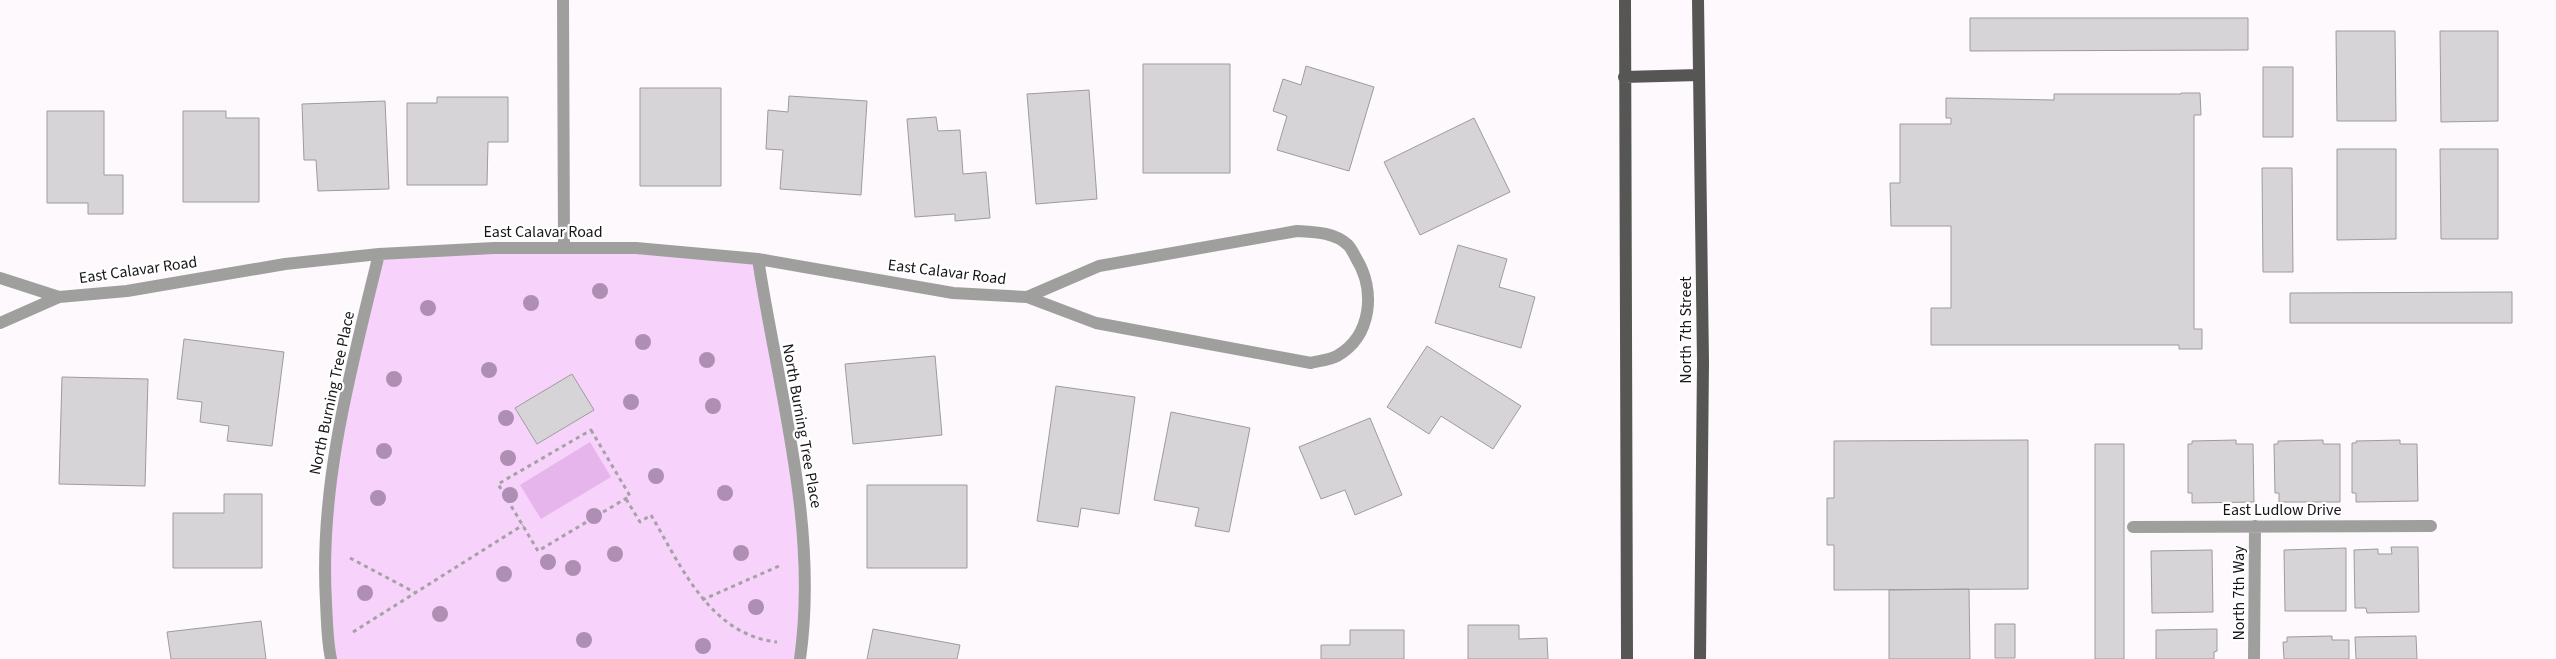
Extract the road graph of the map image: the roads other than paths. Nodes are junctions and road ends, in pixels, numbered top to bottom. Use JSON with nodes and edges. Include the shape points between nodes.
{"nodes":[{"id":1,"x":563,"y":0,"type":"edge"},
{"id":2,"x":1625,"y":0,"type":"edge"},
{"id":3,"x":1698,"y":0,"type":"edge"},
{"id":4,"x":1700,"y":75,"type":"junction"},
{"id":5,"x":1624,"y":77,"type":"junction"},
{"id":6,"x":564,"y":248,"type":"junction"},
{"id":7,"x":379,"y":254,"type":"junction"},
{"id":8,"x":758,"y":259,"type":"junction"},
{"id":9,"x":0,"y":278,"type":"edge"},
{"id":10,"x":59,"y":298,"type":"junction"},
{"id":11,"x":1027,"y":298,"type":"junction"},
{"id":12,"x":0,"y":323,"type":"edge"},
{"id":13,"x":2255,"y":526,"type":"junction"},
{"id":14,"x":2431,"y":526,"type":"dead end"},
{"id":15,"x":2133,"y":527,"type":"dead end"},
{"id":16,"x":330,"y":653,"type":"edge"},
{"id":17,"x":800,"y":659,"type":"edge"},
{"id":18,"x":1627,"y":659,"type":"edge"},
{"id":19,"x":1700,"y":659,"type":"edge"},
{"id":20,"x":2254,"y":659,"type":"edge"}],
"edges":[{"from":1,"to":6,"type":"street"},
{"from":2,"to":5,"type":"main road"},
{"from":3,"to":4,"type":"main road","name":"North 7th Street"},
{"from":4,"to":5,"type":"main road"},
{"from":4,"to":19,"type":"main road","name":"North 7th Street","via":[[1703,362]]},
{"from":5,"to":18,"type":"main road"},
{"from":6,"to":7,"type":"street","name":"East Calavar Road"},
{"from":6,"to":8,"type":"street","name":"East Calavar Road","via":[[636,248]]},
{"from":7,"to":10,"type":"street","name":"East Calavar Road","via":[[285,264],[127,291]]},
{"from":7,"to":16,"type":"street","name":"North Burning Tree Place","via":[[345,395],[331,478],[325,545]]},
{"from":8,"to":11,"type":"street","name":"East Calavar Road","via":[[953,293]]},
{"from":8,"to":17,"type":"street","name":"North Burning Tree Place","via":[[797,478],[805,557]]},
{"from":9,"to":10,"type":"street","name":"East Calavar Road"},
{"from":10,"to":12,"type":"street","name":"East Calavar Road"},
{"from":11,"to":11,"type":"street","name":"East Calavar Road","via":[[1096,323],[1310,363],[1336,357],[1356,340],[1366,320],[1369,295],[1363,269],[1348,245],[1324,232],[1297,231],[1098,266]]},
{"from":13,"to":14,"type":"street","name":"East Ludlow Drive"},
{"from":13,"to":15,"type":"street","name":"East Ludlow Drive"},
{"from":13,"to":20,"type":"street","name":"North 7th Way"}]}
